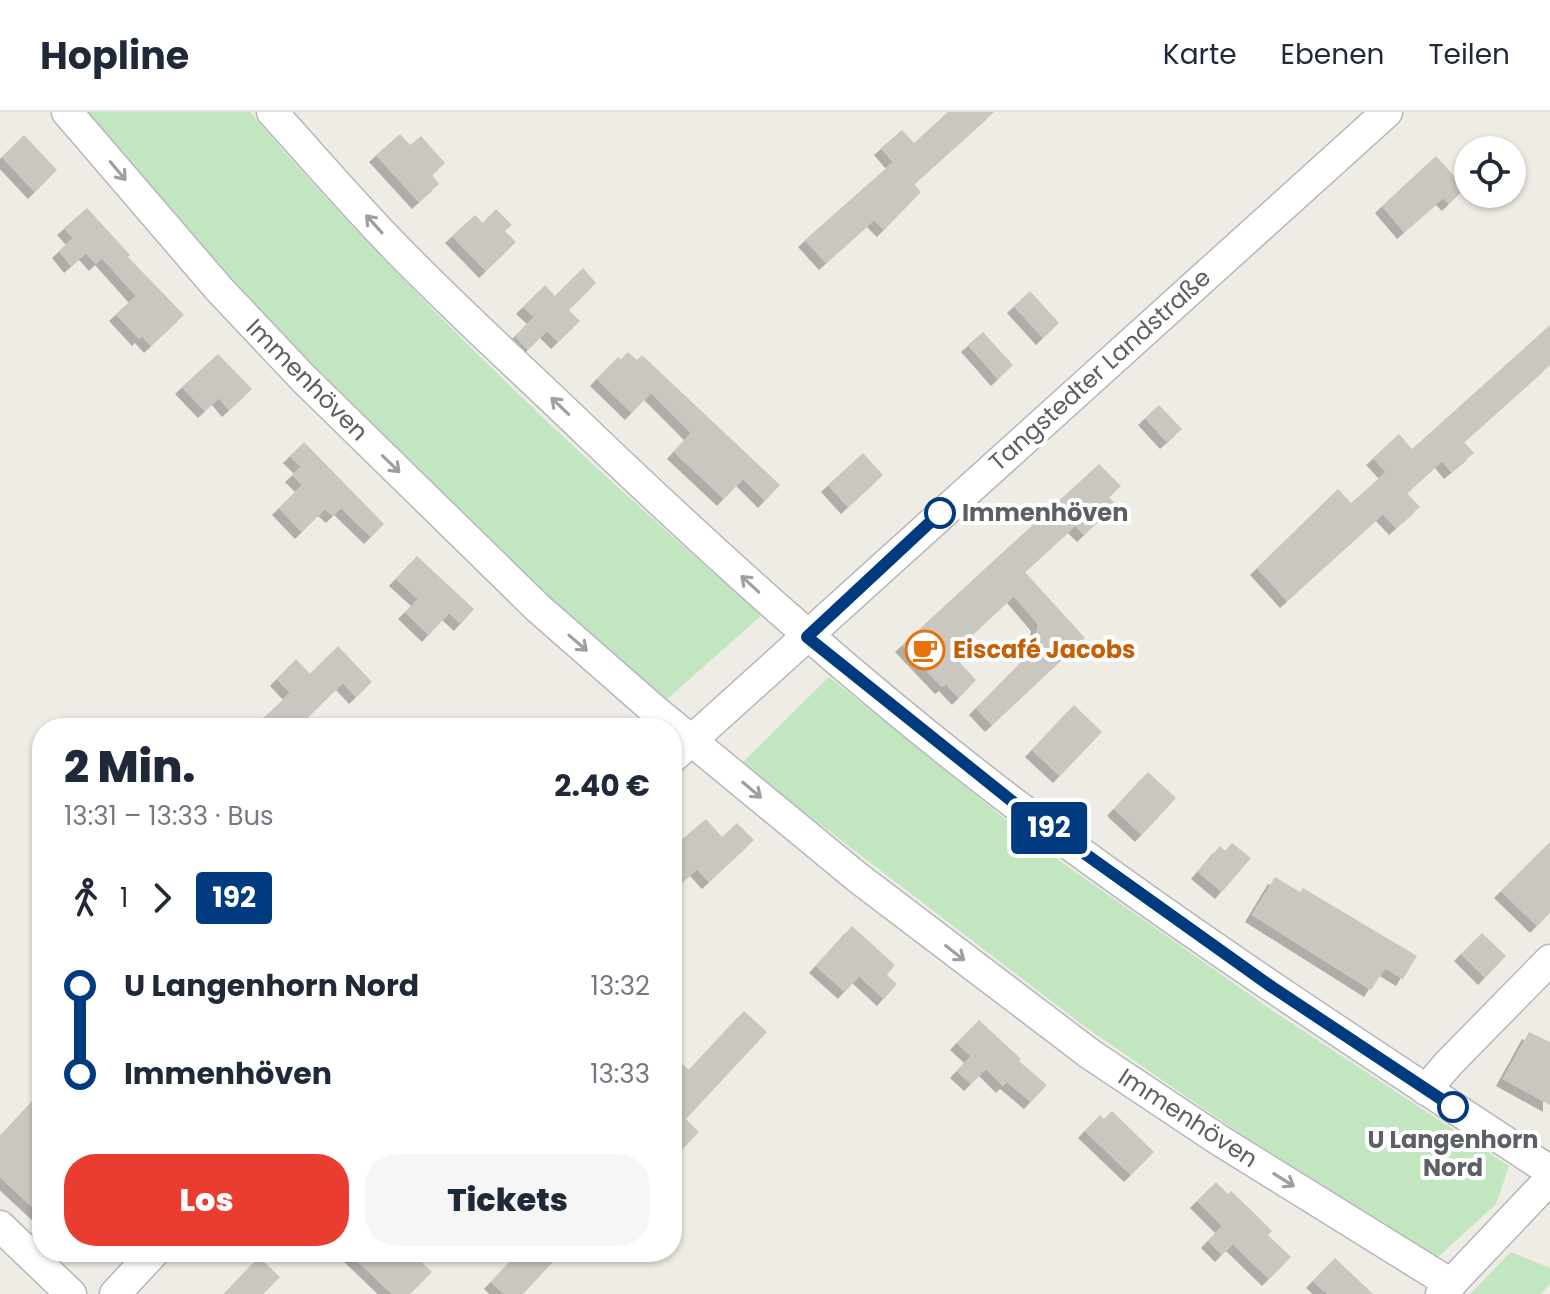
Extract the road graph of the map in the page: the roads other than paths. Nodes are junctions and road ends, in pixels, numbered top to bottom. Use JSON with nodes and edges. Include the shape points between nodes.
{"nodes":[{"id":1,"x":67,"y":112,"type":"edge"},
{"id":2,"x":272,"y":112,"type":"edge"},
{"id":3,"x":1387,"y":112,"type":"edge"},
{"id":4,"x":807,"y":637,"type":"junction"},
{"id":5,"x":650,"y":718,"type":"edge"},
{"id":6,"x":682,"y":749,"type":"edge"},
{"id":7,"x":1550,"y":960,"type":"edge"},
{"id":8,"x":1426,"y":1090,"type":"junction"},
{"id":9,"x":1550,"y":1171,"type":"edge"},
{"id":10,"x":1550,"y":1179,"type":"edge"},
{"id":11,"x":0,"y":1226,"type":"edge"},
{"id":12,"x":32,"y":1257,"type":"edge"},
{"id":13,"x":38,"y":1262,"type":"edge"},
{"id":14,"x":145,"y":1262,"type":"edge"},
{"id":15,"x":1446,"y":1289,"type":"edge"},
{"id":16,"x":71,"y":1294,"type":"edge"},
{"id":17,"x":115,"y":1294,"type":"edge"}],
"edges":[{"from":1,"to":5,"type":"street","name":"Immenhöven","one_way":true,"via":[[304,379]]},
{"from":4,"to":2,"type":"street","one_way":true,"via":[[396,248]]},
{"from":3,"to":4,"type":"street","name":"Tangstedter Landstraße"},
{"from":4,"to":6,"type":"street","name":"Tangstedter Landstraße"},
{"from":4,"to":8,"type":"street","via":[[1018,806]]},
{"from":6,"to":15,"type":"street","name":"Immenhöven","one_way":true,"via":[[1090,1054]]},
{"from":7,"to":8,"type":"street"},
{"from":8,"to":9,"type":"street"},
{"from":10,"to":15,"type":"street"},
{"from":11,"to":12,"type":"street"},
{"from":13,"to":16,"type":"street"},
{"from":14,"to":17,"type":"street"}]}
